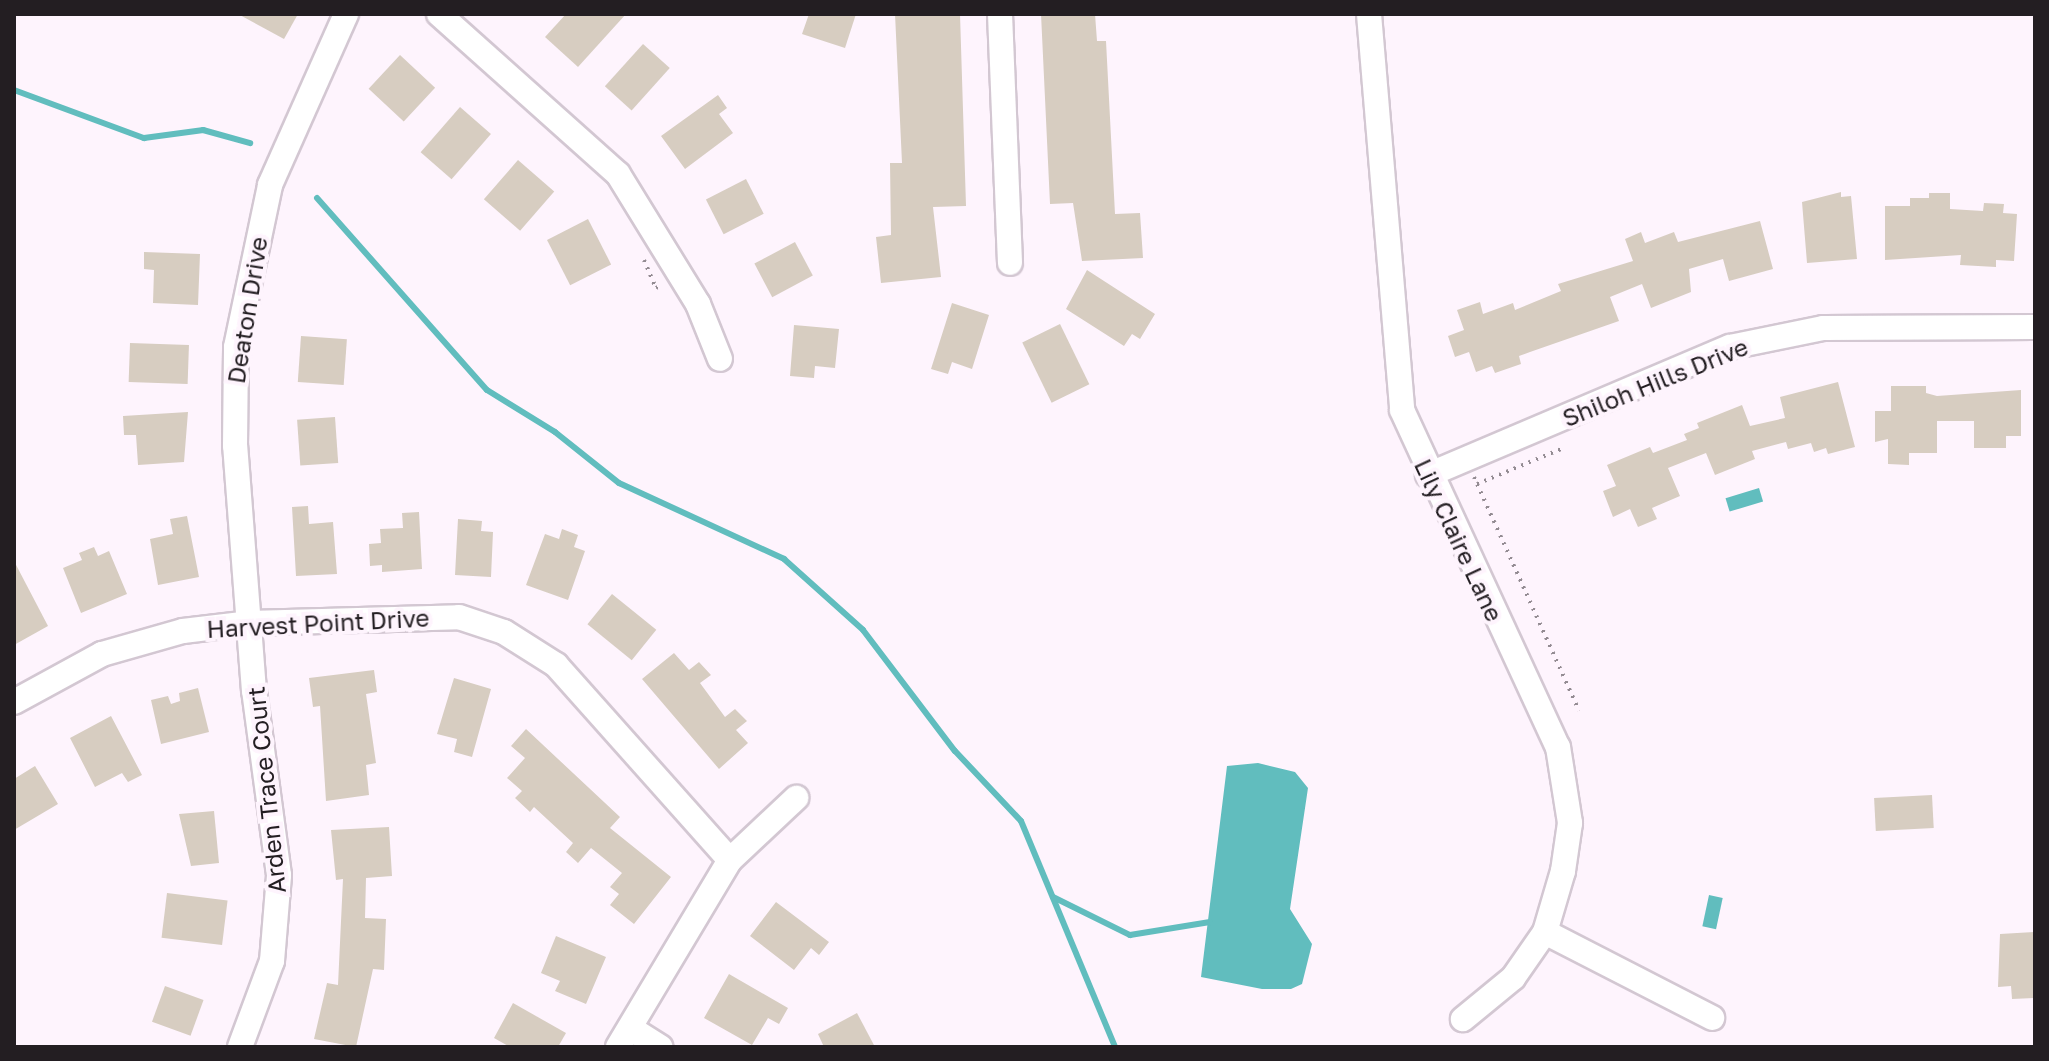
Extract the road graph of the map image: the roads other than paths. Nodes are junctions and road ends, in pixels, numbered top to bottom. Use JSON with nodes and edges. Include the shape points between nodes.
{"nodes":[{"id":1,"x":346,"y":14,"type":"edge"},
{"id":2,"x":439,"y":14,"type":"edge"},
{"id":3,"x":1000,"y":14,"type":"edge"},
{"id":4,"x":1369,"y":14,"type":"edge"},
{"id":5,"x":1010,"y":263,"type":"dead end"},
{"id":6,"x":2035,"y":327,"type":"edge"},
{"id":7,"x":720,"y":359,"type":"dead end"},
{"id":8,"x":1428,"y":475,"type":"junction"},
{"id":9,"x":249,"y":623,"type":"junction"},
{"id":10,"x":14,"y":702,"type":"edge"},
{"id":11,"x":796,"y":798,"type":"dead end"},
{"id":12,"x":730,"y":860,"type":"junction"},
{"id":13,"x":1545,"y":932,"type":"junction"},
{"id":14,"x":1712,"y":1018,"type":"dead end"},
{"id":15,"x":1463,"y":1019,"type":"dead end"},
{"id":16,"x":624,"y":1037,"type":"edge"},
{"id":17,"x":240,"y":1047,"type":"edge"},
{"id":18,"x":661,"y":1047,"type":"edge"}],
"edges":[{"from":1,"to":9,"type":"street","name":"Deaton Drive","via":[[274,174],[236,347],[235,446]]},
{"from":2,"to":7,"type":"street","via":[[618,174],[693,293]]},
{"from":3,"to":5,"type":"street"},
{"from":4,"to":8,"type":"street","name":"Lily Claire Lane","via":[[1402,410]]},
{"from":6,"to":8,"type":"street","name":"Shiloh Hills Drive","via":[[1823,328],[1730,347]]},
{"from":8,"to":13,"type":"street","name":"Lily Claire Lane","via":[[1558,747],[1570,823]]},
{"from":9,"to":10,"type":"street","name":"Harvest Point Drive","via":[[183,631],[116,649]]},
{"from":9,"to":12,"type":"street","name":"Harvest Point Drive","via":[[411,615],[459,617],[504,632],[556,665]]},
{"from":9,"to":17,"type":"street","name":"Arden Trace Court","via":[[279,875],[272,961]]},
{"from":11,"to":12,"type":"street"},
{"from":12,"to":16,"type":"street"},
{"from":13,"to":14,"type":"street"},
{"from":13,"to":15,"type":"street","name":"Lily Claire Lane","via":[[1513,978]]},
{"from":16,"to":18,"type":"street"}]}
